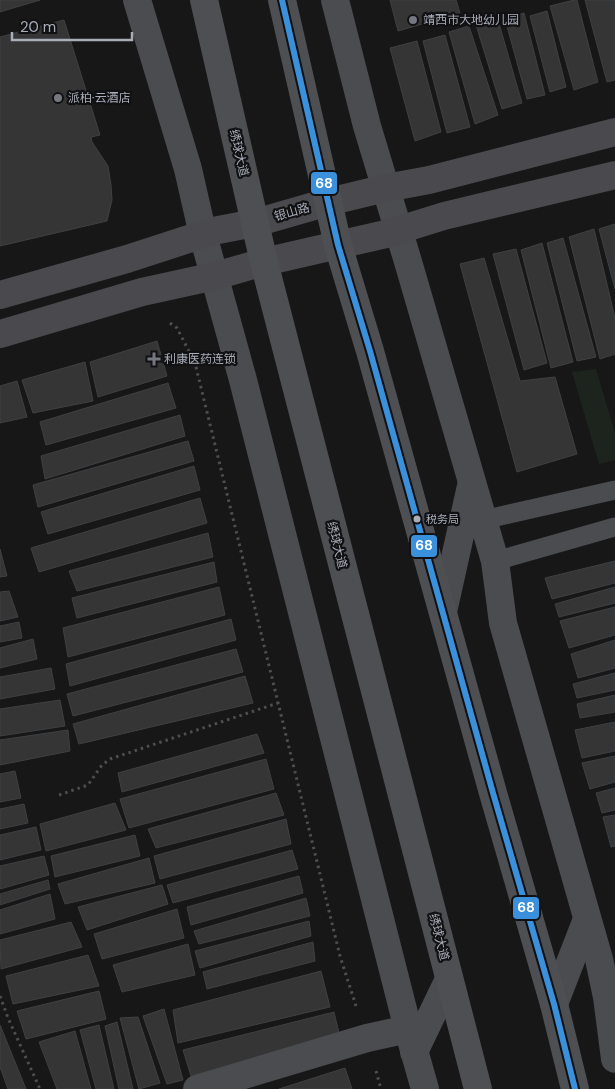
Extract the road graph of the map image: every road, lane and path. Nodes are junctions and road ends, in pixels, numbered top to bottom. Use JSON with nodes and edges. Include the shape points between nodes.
{"nodes":[{"id":1,"x":137,"y":0,"type":"edge"},
{"id":2,"x":204,"y":0,"type":"edge"},
{"id":3,"x":282,"y":0,"type":"edge"},
{"id":4,"x":335,"y":0,"type":"edge"},
{"id":5,"x":615,"y":132,"type":"edge"},
{"id":6,"x":615,"y":175,"type":"edge"},
{"id":7,"x":386,"y":188,"type":"junction"},
{"id":8,"x":328,"y":202,"type":"junction"},
{"id":9,"x":256,"y":223,"type":"junction"},
{"id":10,"x":399,"y":231,"type":"junction"},
{"id":11,"x":203,"y":235,"type":"junction"},
{"id":12,"x":338,"y":245,"type":"junction"},
{"id":13,"x":264,"y":262,"type":"junction"},
{"id":14,"x":215,"y":276,"type":"junction"},
{"id":15,"x":0,"y":295,"type":"edge"},
{"id":16,"x":165,"y":320,"type":"dead end"},
{"id":17,"x":0,"y":334,"type":"edge"},
{"id":18,"x":472,"y":484,"type":"junction"},
{"id":19,"x":615,"y":490,"type":"edge"},
{"id":20,"x":482,"y":520,"type":"junction"},
{"id":21,"x":615,"y":527,"type":"edge"},
{"id":22,"x":495,"y":561,"type":"junction"},
{"id":23,"x":443,"y":612,"type":"junction"},
{"id":24,"x":278,"y":703,"type":"junction"},
{"id":25,"x":58,"y":795,"type":"dead end"},
{"id":26,"x":587,"y":919,"type":"junction"},
{"id":27,"x":607,"y":958,"type":"edge"},
{"id":28,"x":449,"y":979,"type":"junction"},
{"id":29,"x":0,"y":996,"type":"edge"},
{"id":30,"x":611,"y":996,"type":"edge"},
{"id":31,"x":554,"y":1004,"type":"junction"},
{"id":32,"x":367,"y":1038,"type":"junction"},
{"id":33,"x":411,"y":1040,"type":"junction"},
{"id":34,"x":615,"y":1059,"type":"edge"},
{"id":35,"x":40,"y":1089,"type":"edge"},
{"id":36,"x":197,"y":1089,"type":"edge"},
{"id":37,"x":425,"y":1089,"type":"edge"},
{"id":38,"x":478,"y":1089,"type":"edge"},
{"id":39,"x":575,"y":1089,"type":"edge"}],
"edges":[{"from":1,"to":11,"type":"street","via":[[188,169]]},
{"from":2,"to":9,"type":"main road","name":"绣球大道"},
{"from":3,"to":8,"type":"main road"},
{"from":4,"to":7,"type":"street"},
{"from":5,"to":7,"type":"main road","name":"银山路"},
{"from":6,"to":10,"type":"main road","via":[[444,216]]},
{"from":7,"to":8,"type":"main road","name":"银山路"},
{"from":7,"to":10,"type":"street"},
{"from":8,"to":9,"type":"main road","name":"银山路"},
{"from":8,"to":12,"type":"main road"},
{"from":9,"to":11,"type":"main road","name":"银山路"},
{"from":9,"to":13,"type":"main road","name":"绣球大道"},
{"from":10,"to":12,"type":"main road"},
{"from":10,"to":18,"type":"street"},
{"from":11,"to":14,"type":"street"},
{"from":11,"to":15,"type":"main road","name":"银山路"},
{"from":12,"to":13,"type":"main road"},
{"from":12,"to":23,"type":"main road"},
{"from":13,"to":14,"type":"main road"},
{"from":13,"to":28,"type":"main road","name":"绣球大道"},
{"from":14,"to":17,"type":"main road","via":[[142,292]]},
{"from":14,"to":33,"type":"street"},
{"from":16,"to":24,"type":"path","via":[[177,328],[195,363]]},
{"from":18,"to":20,"type":"street"},
{"from":18,"to":23,"type":"street"},
{"from":19,"to":20,"type":"lane"},
{"from":20,"to":22,"type":"street"},
{"from":21,"to":22,"type":"lane"},
{"from":22,"to":26,"type":"street","via":[[503,622]]},
{"from":23,"to":31,"type":"main road"},
{"from":24,"to":25,"type":"path","via":[[110,758],[88,785]]},
{"from":24,"to":32,"type":"path","via":[[340,956]]},
{"from":26,"to":27,"type":"street"},
{"from":26,"to":31,"type":"street"},
{"from":27,"to":30,"type":"street"},
{"from":28,"to":33,"type":"street"},
{"from":28,"to":38,"type":"main road","name":"绣球大道"},
{"from":29,"to":35,"type":"path"},
{"from":30,"to":34,"type":"street"},
{"from":31,"to":39,"type":"main road"},
{"from":32,"to":33,"type":"street"},
{"from":32,"to":36,"type":"street"},
{"from":33,"to":37,"type":"street"}]}
